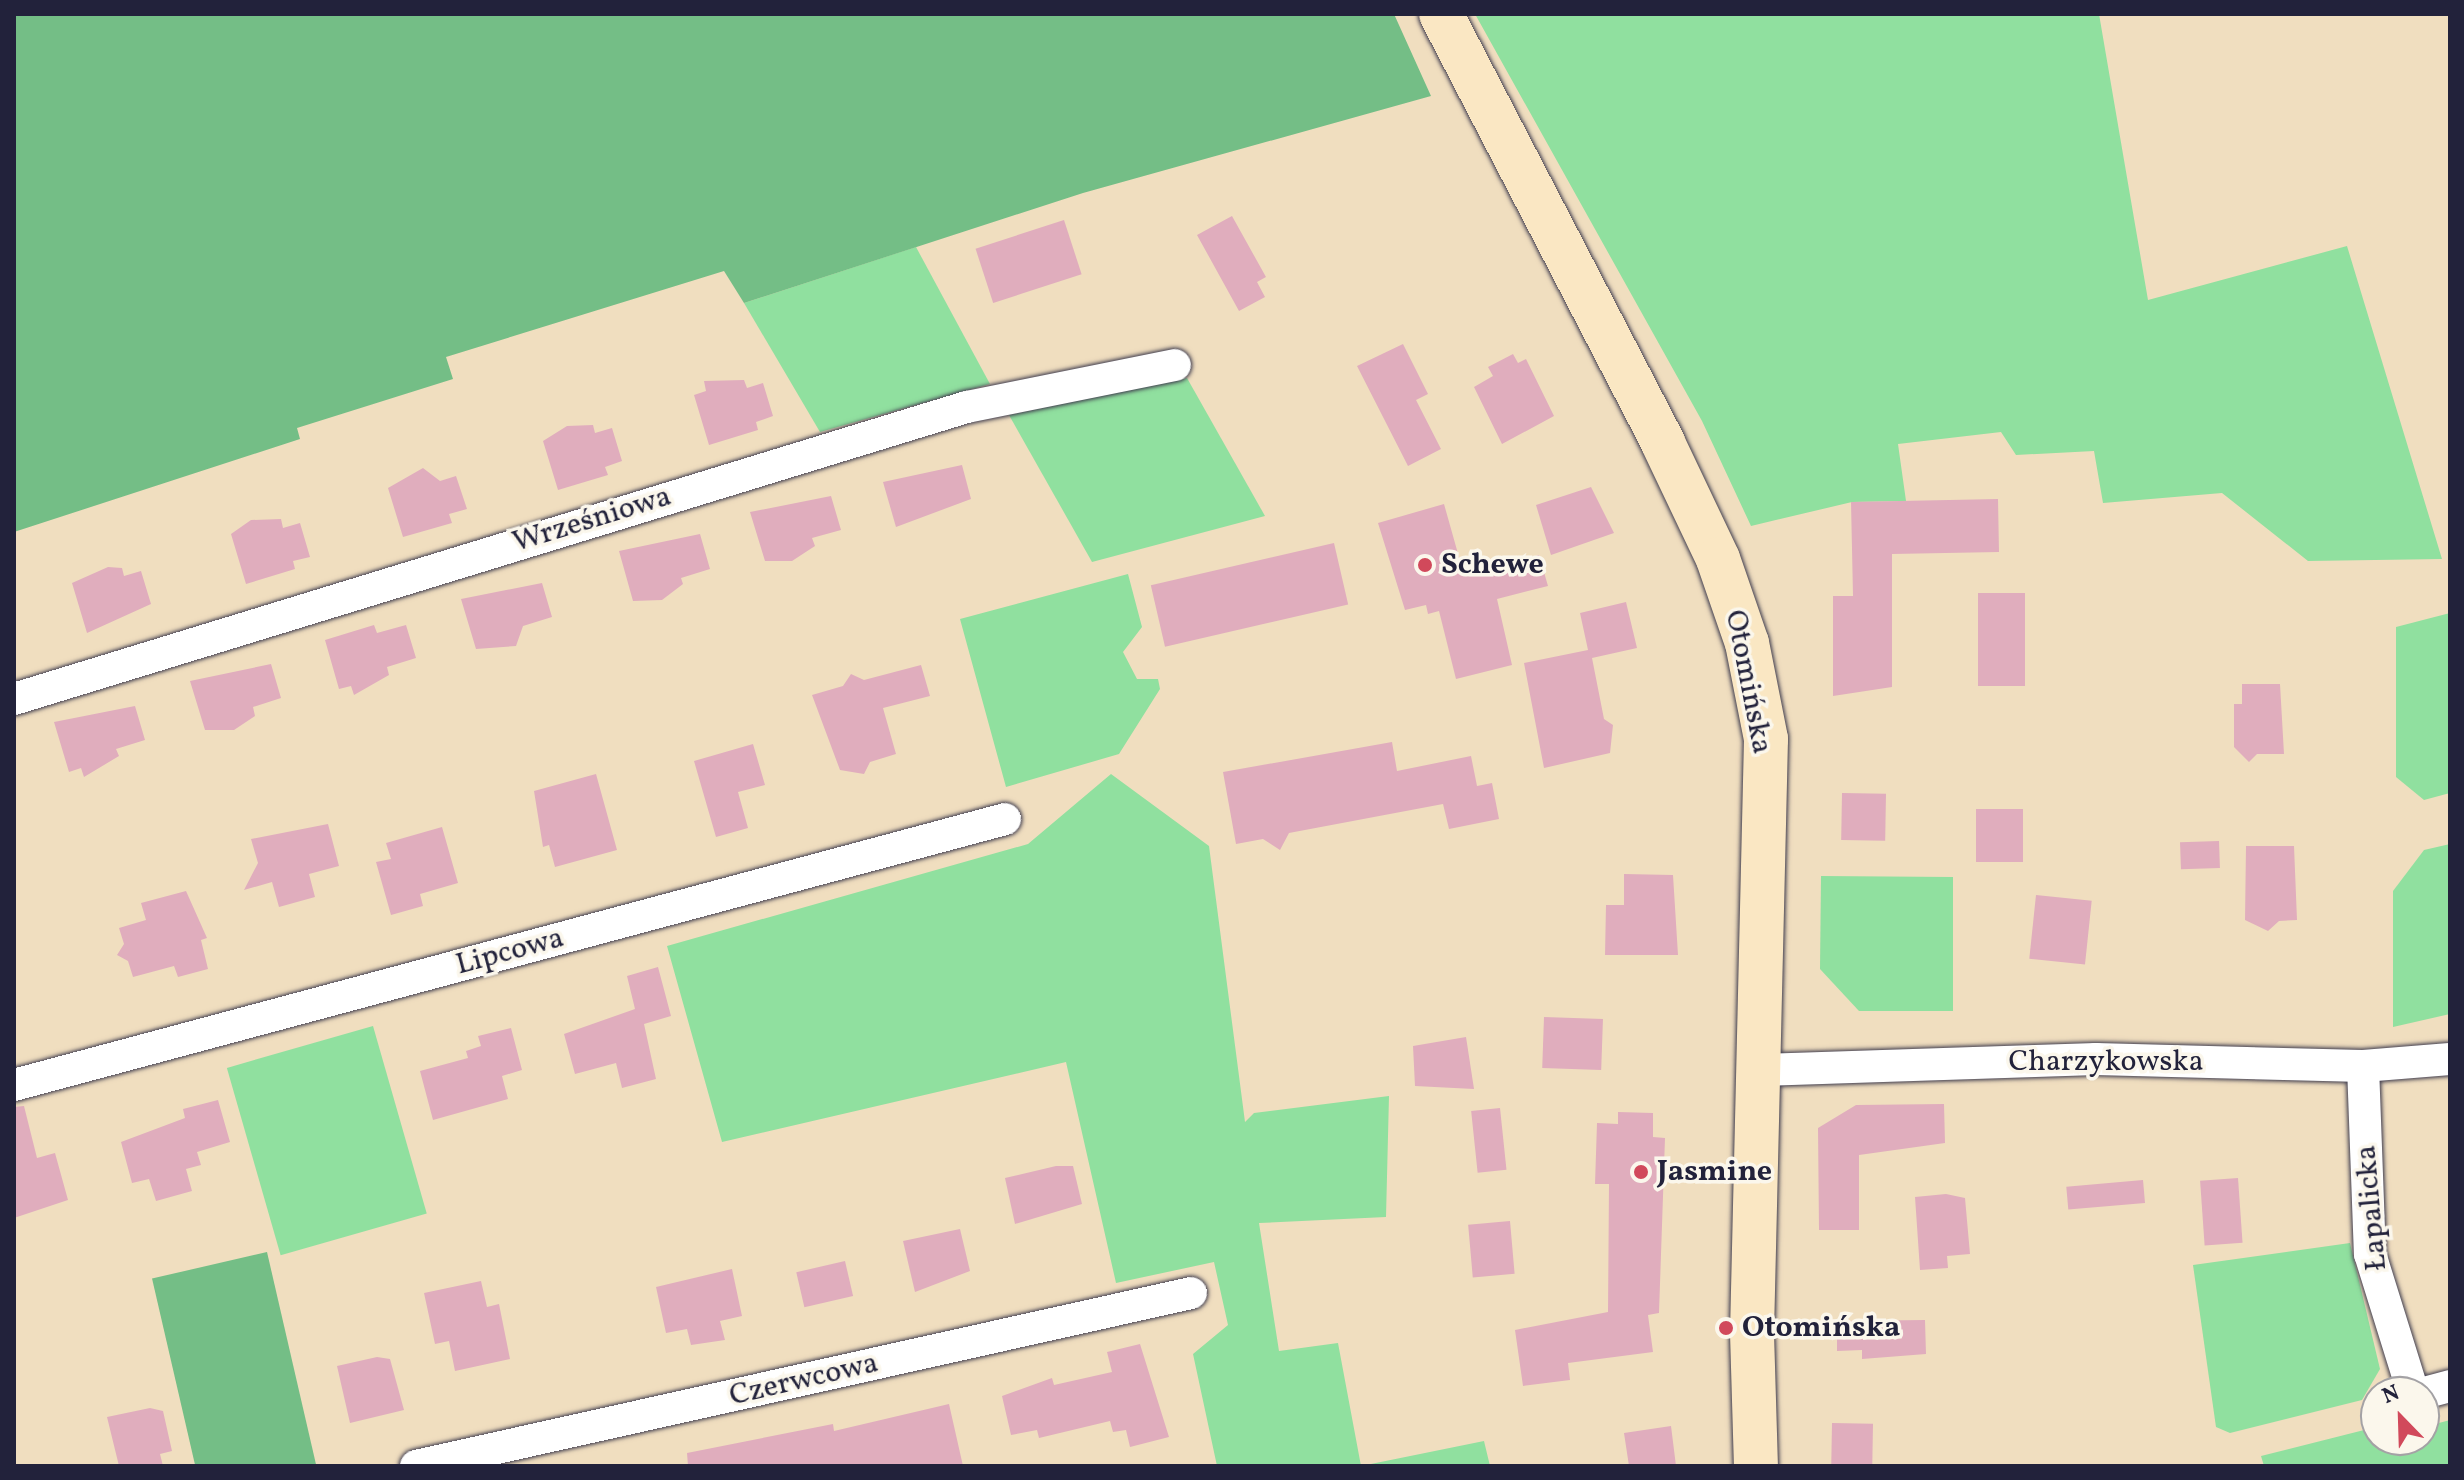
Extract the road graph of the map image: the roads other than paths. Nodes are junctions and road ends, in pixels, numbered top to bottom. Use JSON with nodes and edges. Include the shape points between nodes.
{"nodes":[{"id":1,"x":1441,"y":14,"type":"edge"},
{"id":2,"x":1175,"y":365,"type":"dead end"},
{"id":3,"x":14,"y":699,"type":"edge"},
{"id":4,"x":1005,"y":819,"type":"dead end"},
{"id":5,"x":2450,"y":1059,"type":"edge"},
{"id":6,"x":2363,"y":1066,"type":"junction"},
{"id":7,"x":1761,"y":1070,"type":"junction"},
{"id":8,"x":14,"y":1085,"type":"edge"},
{"id":9,"x":1191,"y":1293,"type":"dead end"},
{"id":10,"x":2408,"y":1376,"type":"edge"},
{"id":11,"x":416,"y":1466,"type":"edge"},
{"id":12,"x":1756,"y":1466,"type":"edge"}],
"edges":[{"from":1,"to":7,"type":"street","name":"Otomińska","via":[[1663,443],[1718,559],[1747,643],[1766,739]]},
{"from":2,"to":3,"type":"street","name":"Wrześniowa","via":[[938,416]]},
{"from":4,"to":8,"type":"street","name":"Lipcowa"},
{"from":5,"to":6,"type":"street","name":"Charzykowska"},
{"from":6,"to":7,"type":"street","name":"Charzykowska","via":[[2096,1059]]},
{"from":6,"to":10,"type":"street","name":"Łapalicka","via":[[2370,1254]]},
{"from":7,"to":12,"type":"street","name":"Otomińska"},
{"from":9,"to":11,"type":"street","name":"Czerwcowa"}]}
